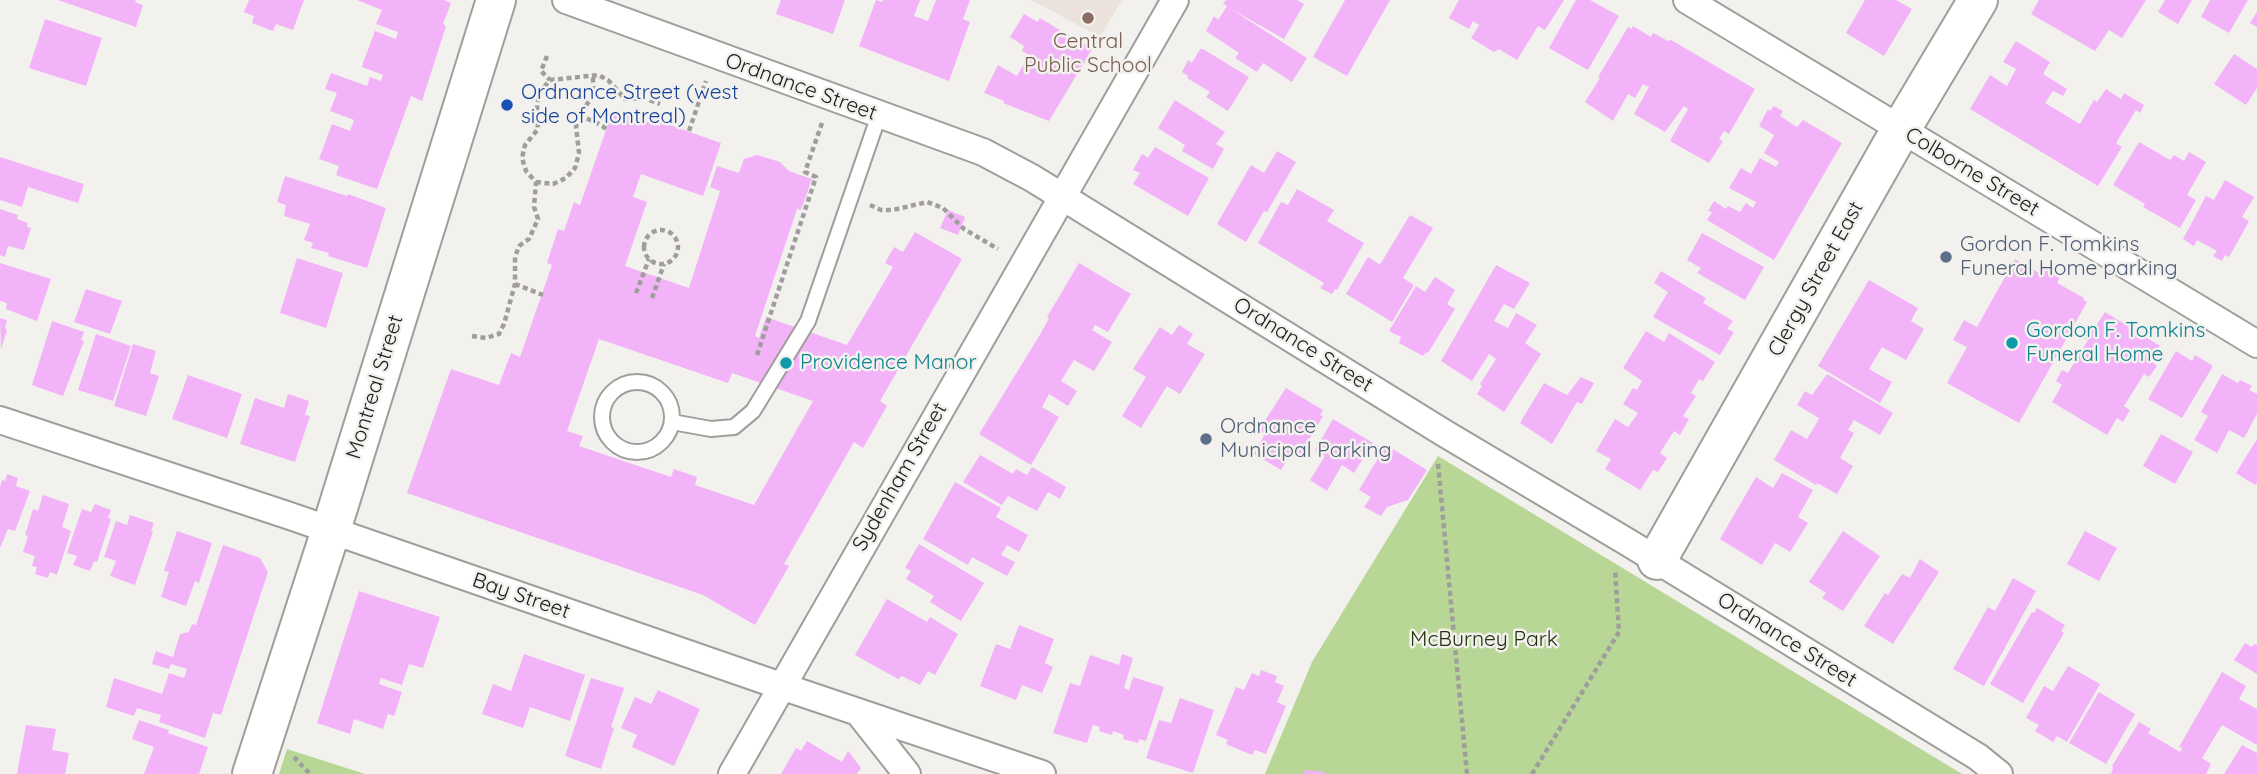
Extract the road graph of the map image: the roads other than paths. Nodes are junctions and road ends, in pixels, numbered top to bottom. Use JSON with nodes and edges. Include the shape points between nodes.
{"nodes":[{"id":1,"x":496,"y":0,"type":"edge"},
{"id":2,"x":566,"y":0,"type":"edge"},
{"id":3,"x":1175,"y":0,"type":"edge"},
{"id":4,"x":1686,"y":0,"type":"edge"},
{"id":5,"x":1978,"y":0,"type":"edge"},
{"id":6,"x":879,"y":115,"type":"junction"},
{"id":7,"x":1901,"y":129,"type":"junction"},
{"id":8,"x":1061,"y":196,"type":"junction"},
{"id":9,"x":2257,"y":344,"type":"edge"},
{"id":10,"x":0,"y":420,"type":"edge"},
{"id":11,"x":671,"y":422,"type":"junction"},
{"id":12,"x":331,"y":530,"type":"junction"},
{"id":13,"x":1657,"y":560,"type":"junction"},
{"id":14,"x":781,"y":686,"type":"junction"},
{"id":15,"x":858,"y":712,"type":"junction"},
{"id":16,"x":252,"y":774,"type":"edge"},
{"id":17,"x":732,"y":774,"type":"edge"},
{"id":18,"x":907,"y":774,"type":"edge"},
{"id":19,"x":1042,"y":774,"type":"edge"},
{"id":20,"x":1999,"y":774,"type":"edge"}],
"edges":[{"from":1,"to":12,"type":"main road","name":"Montreal Street"},
{"from":2,"to":6,"type":"street","name":"Ordnance Street"},
{"from":3,"to":8,"type":"street","name":"Sydenham Street"},
{"from":4,"to":7,"type":"street","name":"Colborne Street"},
{"from":5,"to":7,"type":"main road","name":"Clergy Street East"},
{"from":6,"to":8,"type":"street","name":"Ordnance Street","via":[[983,152]]},
{"from":6,"to":11,"type":"lane","via":[[808,321],[753,411],[734,427],[711,429]]},
{"from":7,"to":9,"type":"street","name":"Colborne Street"},
{"from":7,"to":13,"type":"main road","name":"Clergy Street East"},
{"from":8,"to":13,"type":"street","name":"Ordnance Street"},
{"from":8,"to":14,"type":"street","name":"Sydenham Street"},
{"from":10,"to":12,"type":"street","name":"Bay Street"},
{"from":11,"to":11,"type":"lane","via":[[668,433],[652,449],[628,451],[608,439],[601,416],[604,404],[619,386],[641,382],[661,391],[668,401]]},
{"from":12,"to":14,"type":"street","name":"Bay Street"},
{"from":12,"to":16,"type":"main road","name":"Montreal Street"},
{"from":13,"to":20,"type":"street","name":"Ordnance Street","via":[[1979,757]]},
{"from":14,"to":15,"type":"street","name":"Bay Street"},
{"from":14,"to":17,"type":"street","name":"Sydenham Street"},
{"from":15,"to":18,"type":"street"},
{"from":15,"to":19,"type":"street","name":"Bay Street"}]}
